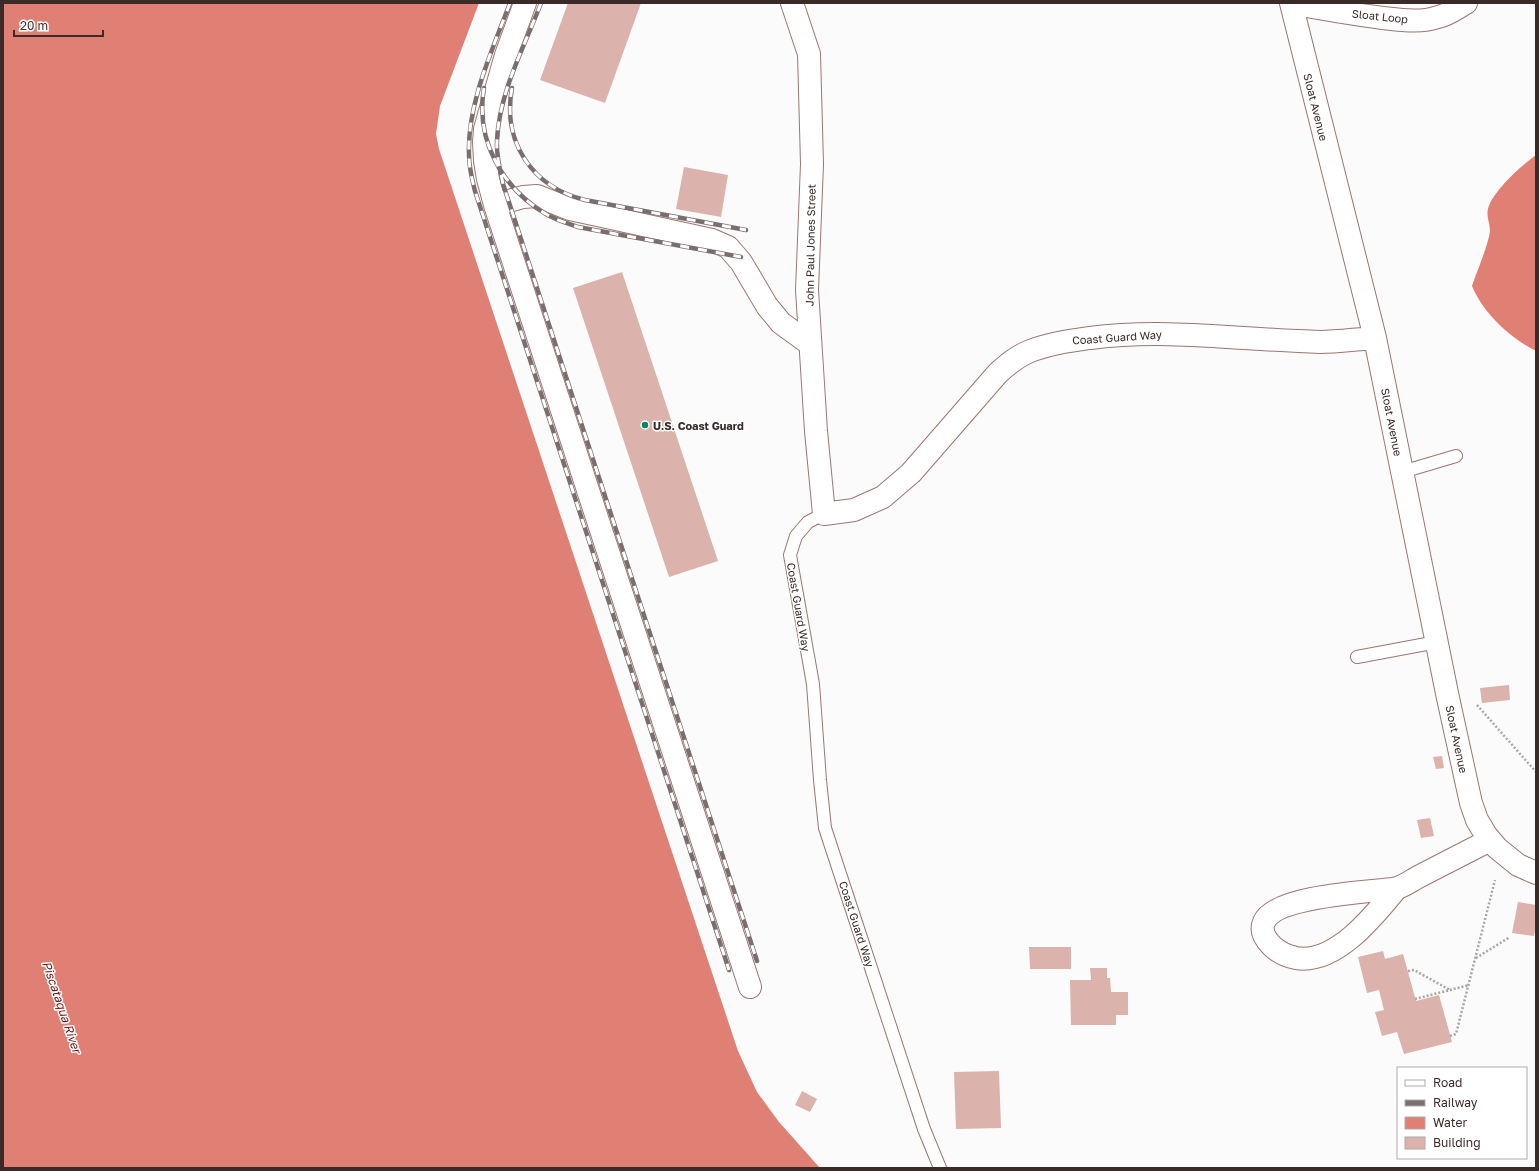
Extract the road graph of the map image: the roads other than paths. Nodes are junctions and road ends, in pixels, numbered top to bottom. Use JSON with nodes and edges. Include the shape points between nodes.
{"nodes":[{"id":1,"x":525,"y":3,"type":"edge"},
{"id":2,"x":792,"y":3,"type":"edge"},
{"id":3,"x":1291,"y":3,"type":"edge"},
{"id":4,"x":1466,"y":3,"type":"edge"},
{"id":5,"x":495,"y":205,"type":"junction"},
{"id":6,"x":1374,"y":338,"type":"junction"},
{"id":7,"x":810,"y":344,"type":"junction"},
{"id":8,"x":1456,"y":456,"type":"dead end"},
{"id":9,"x":1402,"y":472,"type":"junction"},
{"id":10,"x":824,"y":514,"type":"junction"},
{"id":11,"x":1437,"y":642,"type":"junction"},
{"id":12,"x":1357,"y":657,"type":"dead end"},
{"id":13,"x":1496,"y":846,"type":"junction"},
{"id":14,"x":1536,"y":873,"type":"edge"},
{"id":15,"x":1396,"y":889,"type":"junction"},
{"id":16,"x":750,"y":987,"type":"dead end"},
{"id":17,"x":940,"y":1168,"type":"edge"}],
"edges":[{"from":1,"to":5,"type":"street","via":[[484,129],[485,161]]},
{"from":2,"to":7,"type":"street","name":"John Paul Jones Street","via":[[809,54],[812,164],[807,290]]},
{"from":3,"to":4,"type":"street","name":"Sloat Loop","via":[[1404,20],[1438,18]]},
{"from":3,"to":6,"type":"street","name":"Sloat Avenue"},
{"from":5,"to":7,"type":"street","via":[[522,197],[537,196],[570,209],[712,240],[728,248],[741,262],[767,306],[782,322]]},
{"from":5,"to":16,"type":"street"},
{"from":6,"to":9,"type":"street","name":"Sloat Avenue"},
{"from":6,"to":10,"type":"street","name":"Coast Guard Way","via":[[1322,342],[1197,334],[1147,334],[1060,342],[1028,352],[998,373],[911,473],[883,497],[854,510]]},
{"from":7,"to":10,"type":"street","name":"John Paul Jones Street"},
{"from":8,"to":9,"type":"lane"},
{"from":9,"to":11,"type":"street","name":"Sloat Avenue"},
{"from":10,"to":17,"type":"lane","name":"Coast Guard Way","via":[[808,522],[796,536],[790,554],[813,684],[825,828],[924,1130]]},
{"from":11,"to":12,"type":"lane"},
{"from":11,"to":13,"type":"street","name":"Sloat Avenue","via":[[1471,803],[1477,820]]},
{"from":13,"to":14,"type":"street","via":[[1518,865]]},
{"from":13,"to":15,"type":"street"},
{"from":15,"to":15,"type":"street","via":[[1317,898],[1284,906],[1271,912],[1265,919],[1263,933],[1273,947],[1290,957],[1301,959],[1324,955],[1354,934]]}]}
